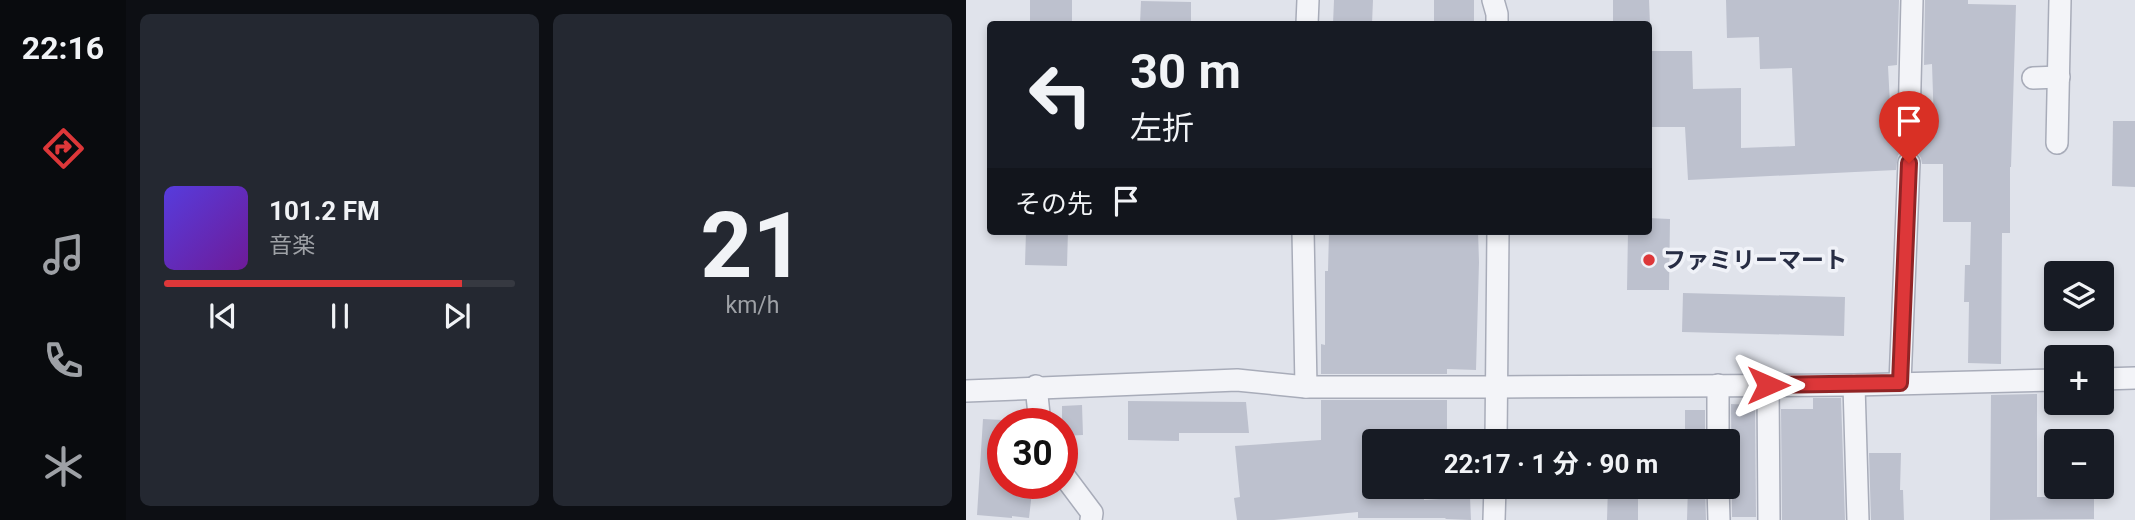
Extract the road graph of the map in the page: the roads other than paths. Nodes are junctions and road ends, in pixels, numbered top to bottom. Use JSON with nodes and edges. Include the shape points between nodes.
{"nodes":[{"id":1,"x":1308,"y":0,"type":"edge"},
{"id":2,"x":1493,"y":0,"type":"edge"},
{"id":3,"x":1912,"y":0,"type":"edge"},
{"id":4,"x":2060,"y":0,"type":"edge"},
{"id":5,"x":1307,"y":21,"type":"edge"},
{"id":6,"x":1497,"y":21,"type":"edge"},
{"id":7,"x":2033,"y":78,"type":"dead end"},
{"id":8,"x":2059,"y":78,"type":"junction"},
{"id":9,"x":1909,"y":125,"type":"dead end"},
{"id":10,"x":2057,"y":143,"type":"dead end"},
{"id":11,"x":1909,"y":163,"type":"dead end"},
{"id":12,"x":1303,"y":235,"type":"edge"},
{"id":13,"x":1498,"y":235,"type":"edge"},
{"id":14,"x":2135,"y":378,"type":"edge"},
{"id":15,"x":2114,"y":379,"type":"edge"},
{"id":16,"x":2044,"y":380,"type":"edge"},
{"id":17,"x":1900,"y":383,"type":"junction"},
{"id":18,"x":1854,"y":384,"type":"junction"},
{"id":19,"x":1718,"y":385,"type":"junction"},
{"id":20,"x":1768,"y":385,"type":"junction"},
{"id":21,"x":1036,"y":386,"type":"junction"},
{"id":22,"x":1306,"y":387,"type":"junction"},
{"id":23,"x":1498,"y":387,"type":"junction"},
{"id":24,"x":966,"y":391,"type":"edge"},
{"id":25,"x":1038,"y":408,"type":"edge"},
{"id":26,"x":1496,"y":429,"type":"edge"},
{"id":27,"x":1718,"y":429,"type":"edge"},
{"id":28,"x":1078,"y":494,"type":"edge"},
{"id":29,"x":1495,"y":499,"type":"edge"},
{"id":30,"x":1718,"y":499,"type":"edge"},
{"id":31,"x":1091,"y":520,"type":"edge"},
{"id":32,"x":1494,"y":520,"type":"edge"},
{"id":33,"x":1718,"y":520,"type":"edge"},
{"id":34,"x":1769,"y":520,"type":"edge"},
{"id":35,"x":1858,"y":520,"type":"edge"}],
"edges":[{"from":1,"to":5,"type":"street"},
{"from":2,"to":6,"type":"street"},
{"from":3,"to":9,"type":"street"},
{"from":4,"to":8,"type":"street"},
{"from":7,"to":8,"type":"street"},
{"from":8,"to":10,"type":"street"},
{"from":11,"to":17,"type":"street"},
{"from":12,"to":22,"type":"street"},
{"from":13,"to":23,"type":"street"},
{"from":14,"to":15,"type":"street"},
{"from":16,"to":17,"type":"street"},
{"from":17,"to":18,"type":"street"},
{"from":18,"to":20,"type":"street"},
{"from":18,"to":35,"type":"street"},
{"from":19,"to":20,"type":"street"},
{"from":19,"to":23,"type":"street"},
{"from":19,"to":27,"type":"street"},
{"from":20,"to":34,"type":"street"},
{"from":21,"to":22,"type":"street","via":[[1237,380]]},
{"from":21,"to":24,"type":"street"},
{"from":21,"to":25,"type":"street"},
{"from":22,"to":23,"type":"street"},
{"from":23,"to":26,"type":"street"},
{"from":28,"to":31,"type":"street","via":[[1092,513]]},
{"from":29,"to":32,"type":"street"},
{"from":30,"to":33,"type":"street"}]}
